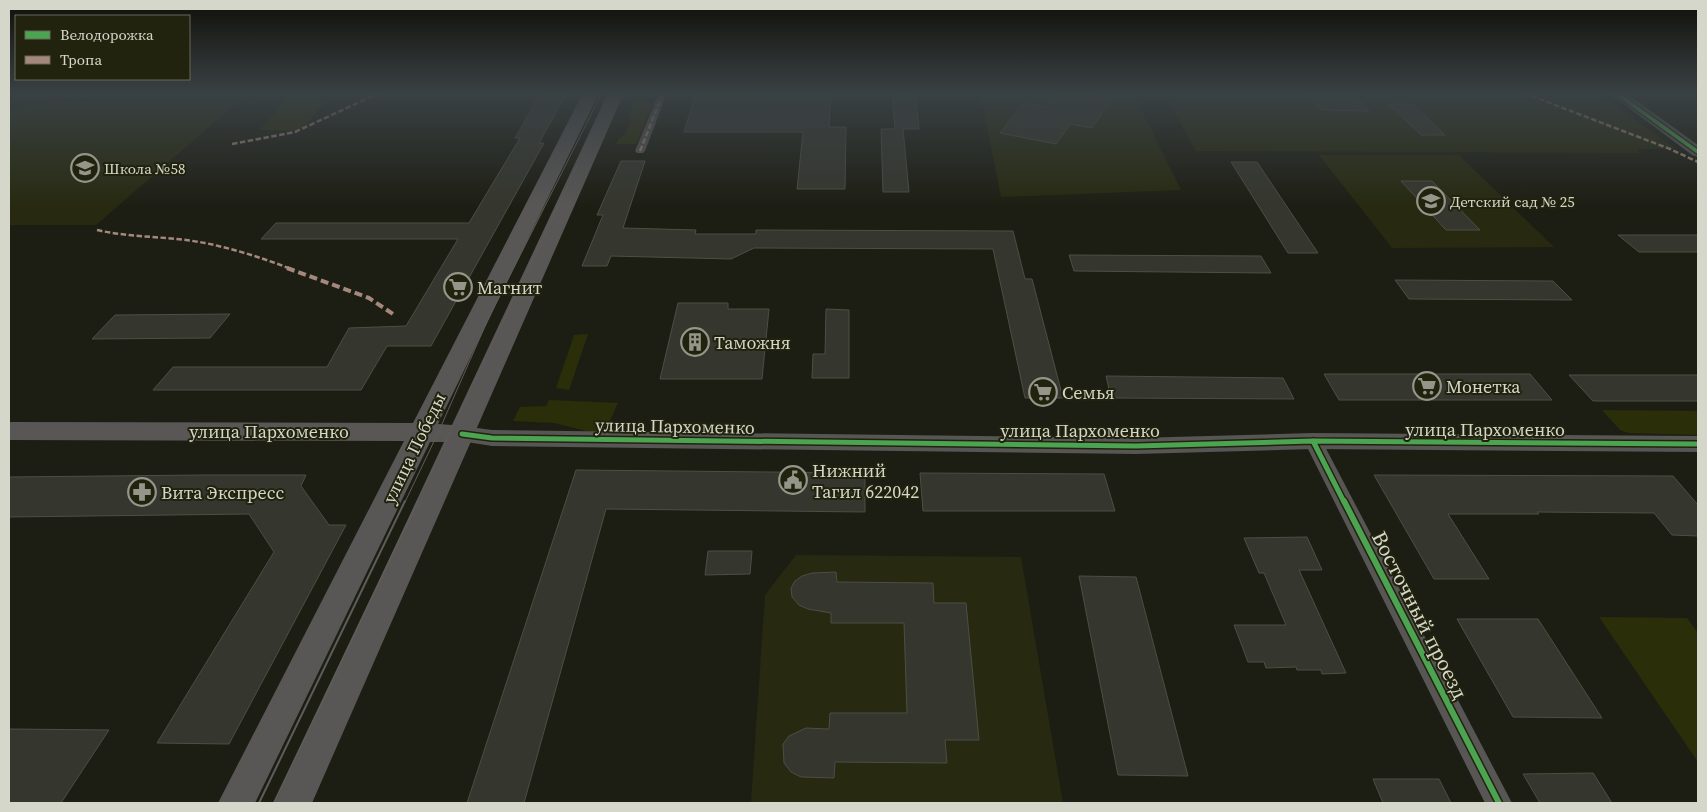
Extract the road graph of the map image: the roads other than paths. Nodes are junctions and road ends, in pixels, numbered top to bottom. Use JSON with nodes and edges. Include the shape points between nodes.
{"nodes":[{"id":1,"x":572,"y":131,"type":"edge"},
{"id":2,"x":599,"y":131,"type":"edge"},
{"id":3,"x":648,"y":131,"type":"edge"},
{"id":4,"x":1669,"y":131,"type":"edge"},
{"id":5,"x":640,"y":151,"type":"dead end"},
{"id":6,"x":1698,"y":152,"type":"edge"},
{"id":7,"x":9,"y":430,"type":"edge"},
{"id":8,"x":421,"y":432,"type":"junction"},
{"id":9,"x":462,"y":434,"type":"junction"},
{"id":10,"x":1313,"y":442,"type":"junction"},
{"id":11,"x":1698,"y":444,"type":"edge"},
{"id":12,"x":236,"y":803,"type":"edge"},
{"id":13,"x":293,"y":803,"type":"edge"},
{"id":14,"x":1499,"y":803,"type":"edge"}],
"edges":[{"from":1,"to":8,"type":"main road","name":"улица Победы"},
{"from":2,"to":9,"type":"main road","name":"улица Победы"},
{"from":3,"to":5,"type":"street"},
{"from":4,"to":6,"type":"street"},
{"from":7,"to":8,"type":"main road","name":"улица Пархоменко"},
{"from":8,"to":9,"type":"main road","name":"улица Пархоменко"},
{"from":8,"to":12,"type":"main road","name":"улица Победы","via":[[408,464]]},
{"from":9,"to":10,"type":"street","name":"улица Пархоменко","via":[[492,438],[1136,446]]},
{"from":9,"to":13,"type":"main road","name":"улица Победы"},
{"from":10,"to":11,"type":"street","name":"улица Пархоменко"},
{"from":10,"to":14,"type":"street","name":"Восточный проезд"}]}
